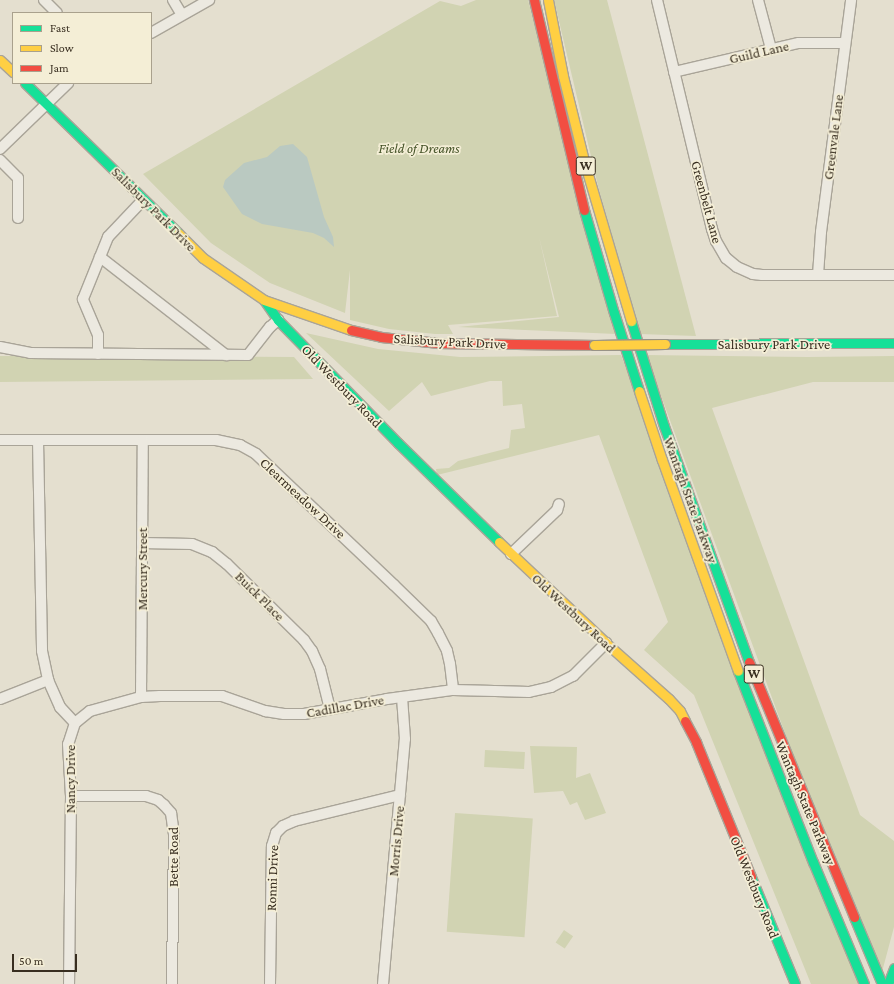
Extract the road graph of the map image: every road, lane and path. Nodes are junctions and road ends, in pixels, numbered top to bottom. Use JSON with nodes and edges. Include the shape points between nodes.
{"nodes":[{"id":1,"x":44,"y":0,"type":"edge"},
{"id":2,"x":173,"y":0,"type":"edge"},
{"id":3,"x":209,"y":0,"type":"edge"},
{"id":4,"x":534,"y":0,"type":"edge"},
{"id":5,"x":548,"y":0,"type":"edge"},
{"id":6,"x":657,"y":0,"type":"edge"},
{"id":7,"x":758,"y":0,"type":"edge"},
{"id":8,"x":851,"y":0,"type":"edge"},
{"id":9,"x":56,"y":12,"type":"edge"},
{"id":10,"x":182,"y":15,"type":"junction"},
{"id":11,"x":152,"y":32,"type":"edge"},
{"id":12,"x":845,"y":43,"type":"junction"},
{"id":13,"x":771,"y":49,"type":"junction"},
{"id":14,"x":0,"y":60,"type":"edge"},
{"id":15,"x":12,"y":71,"type":"edge"},
{"id":16,"x":674,"y":72,"type":"junction"},
{"id":17,"x":26,"y":84,"type":"edge"},
{"id":18,"x":67,"y":84,"type":"edge"},
{"id":19,"x":47,"y":103,"type":"junction"},
{"id":20,"x":0,"y":150,"type":"edge"},
{"id":21,"x":0,"y":160,"type":"edge"},
{"id":22,"x":143,"y":200,"type":"junction"},
{"id":23,"x":18,"y":218,"type":"dead end"},
{"id":24,"x":100,"y":257,"type":"junction"},
{"id":25,"x":818,"y":275,"type":"junction"},
{"id":26,"x":894,"y":275,"type":"edge"},
{"id":27,"x":264,"y":300,"type":"junction"},
{"id":28,"x":278,"y":320,"type":"junction"},
{"id":29,"x":894,"y":343,"type":"edge"},
{"id":30,"x":0,"y":346,"type":"edge"},
{"id":31,"x":98,"y":354,"type":"junction"},
{"id":32,"x":226,"y":356,"type":"junction"},
{"id":33,"x":0,"y":440,"type":"edge"},
{"id":34,"x":38,"y":440,"type":"junction"},
{"id":35,"x":143,"y":440,"type":"junction"},
{"id":36,"x":559,"y":504,"type":"dead end"},
{"id":37,"x":142,"y":543,"type":"junction"},
{"id":38,"x":511,"y":554,"type":"junction"},
{"id":39,"x":606,"y":643,"type":"junction"},
{"id":40,"x":48,"y":680,"type":"junction"},
{"id":41,"x":453,"y":690,"type":"junction"},
{"id":42,"x":141,"y":697,"type":"junction"},
{"id":43,"x":402,"y":697,"type":"junction"},
{"id":44,"x":0,"y":699,"type":"edge"},
{"id":45,"x":330,"y":709,"type":"junction"},
{"id":46,"x":75,"y":723,"type":"junction"},
{"id":47,"x":400,"y":795,"type":"junction"},
{"id":48,"x":70,"y":796,"type":"junction"},
{"id":49,"x":894,"y":968,"type":"edge"},
{"id":50,"x":886,"y":983,"type":"edge"},
{"id":51,"x":69,"y":984,"type":"edge"},
{"id":52,"x":172,"y":984,"type":"edge"},
{"id":53,"x":270,"y":984,"type":"edge"},
{"id":54,"x":383,"y":984,"type":"edge"},
{"id":55,"x":795,"y":984,"type":"edge"},
{"id":56,"x":864,"y":984,"type":"edge"}],
"edges":[{"from":1,"to":9,"type":"street"},
{"from":2,"to":10,"type":"street"},
{"from":3,"to":10,"type":"street"},
{"from":4,"to":56,"type":"main road","name":"Wantagh State Parkway","number":"W","via":[[582,203],[662,460],[746,693]]},
{"from":5,"to":50,"type":"main road","name":"Wantagh State Parkway","number":"W","via":[[584,161],[664,426],[760,691]]},
{"from":6,"to":16,"type":"street","name":"Greenbelt Lane"},
{"from":7,"to":13,"type":"street"},
{"from":8,"to":12,"type":"street","name":"Greenvale Lane"},
{"from":10,"to":11,"type":"street"},
{"from":12,"to":13,"type":"street","name":"Guild Lane","via":[[799,43]]},
{"from":12,"to":25,"type":"street","name":"Greenvale Lane"},
{"from":13,"to":16,"type":"street","name":"Guild Lane"},
{"from":14,"to":15,"type":"main road"},
{"from":16,"to":25,"type":"street","name":"Greenbelt Lane","via":[[712,228],[721,252],[736,268],[753,274]]},
{"from":17,"to":19,"type":"main road","name":"Salisbury Park Drive"},
{"from":18,"to":19,"type":"street"},
{"from":19,"to":20,"type":"street"},
{"from":19,"to":22,"type":"main road","name":"Salisbury Park Drive"},
{"from":21,"to":23,"type":"street","via":[[18,178]]},
{"from":22,"to":24,"type":"street","via":[[108,237]]},
{"from":22,"to":27,"type":"main road","name":"Salisbury Park Drive","via":[[203,258]]},
{"from":24,"to":31,"type":"street","via":[[83,299],[98,335]]},
{"from":24,"to":32,"type":"street"},
{"from":25,"to":26,"type":"street","name":"Greenbelt Lane"},
{"from":27,"to":28,"type":"main road","name":"Old Westbury Road"},
{"from":27,"to":29,"type":"main road","name":"Salisbury Park Drive","bridge":true,"via":[[340,327],[408,341],[594,344]]},
{"from":28,"to":32,"type":"street","via":[[248,355]]},
{"from":28,"to":38,"type":"main road","name":"Old Westbury Road"},
{"from":30,"to":31,"type":"street","via":[[30,353]]},
{"from":31,"to":32,"type":"street"},
{"from":33,"to":34,"type":"street","name":"Clearmeadow Drive"},
{"from":34,"to":35,"type":"street","name":"Clearmeadow Drive"},
{"from":34,"to":40,"type":"street","via":[[42,651]]},
{"from":35,"to":37,"type":"street","name":"Mercury Street"},
{"from":35,"to":41,"type":"street","name":"Clearmeadow Drive","via":[[226,442],[247,448],[266,461],[431,621],[447,651]]},
{"from":36,"to":38,"type":"street","via":[[557,510]]},
{"from":37,"to":42,"type":"street","name":"Mercury Street"},
{"from":37,"to":45,"type":"street","name":"Buick Place","via":[[192,544],[212,552],[227,564],[312,650],[320,669]]},
{"from":38,"to":39,"type":"main road","name":"Old Westbury Road"},
{"from":39,"to":41,"type":"street","name":"Cadillac Drive","via":[[573,676],[551,687],[529,692]]},
{"from":39,"to":55,"type":"main road","name":"Old Westbury Road","via":[[670,699],[686,720]]},
{"from":40,"to":44,"type":"street"},
{"from":40,"to":46,"type":"street","via":[[60,707]]},
{"from":41,"to":43,"type":"street","name":"Cadillac Drive"},
{"from":42,"to":45,"type":"street","name":"Cadillac Drive","via":[[222,696],[265,711],[284,714],[304,714]]},
{"from":42,"to":46,"type":"street","name":"Cadillac Drive","via":[[90,711]]},
{"from":43,"to":45,"type":"street","name":"Cadillac Drive"},
{"from":43,"to":47,"type":"street","name":"Morris Drive","via":[[405,739]]},
{"from":46,"to":48,"type":"street","name":"Nancy Drive","via":[[68,744]]},
{"from":47,"to":53,"type":"street","name":"Ronni Drive","via":[[294,821],[276,833],[272,846]]},
{"from":47,"to":54,"type":"street","name":"Morris Drive"},
{"from":48,"to":51,"type":"street","name":"Nancy Drive"},
{"from":48,"to":52,"type":"street","name":"Bette Road","via":[[146,796],[158,800],[171,813],[174,836]]},
{"from":49,"to":50,"type":"main road"}]}
